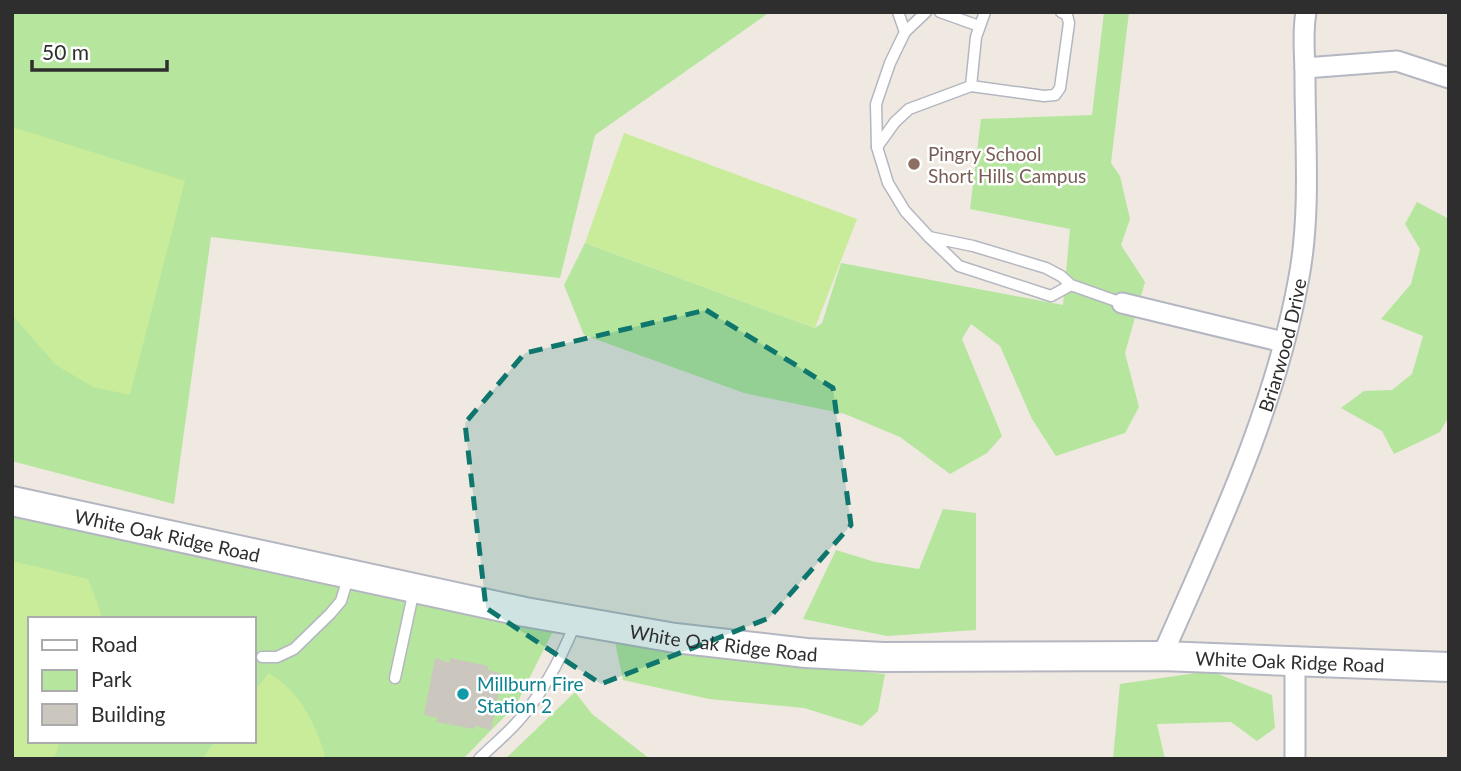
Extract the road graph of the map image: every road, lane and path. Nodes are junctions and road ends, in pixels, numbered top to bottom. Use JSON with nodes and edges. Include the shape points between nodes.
{"nodes":[{"id":1,"x":898,"y":12,"type":"edge"},
{"id":2,"x":926,"y":12,"type":"edge"},
{"id":3,"x":940,"y":12,"type":"edge"},
{"id":4,"x":985,"y":12,"type":"edge"},
{"id":5,"x":1061,"y":12,"type":"edge"},
{"id":6,"x":1306,"y":12,"type":"edge"},
{"id":7,"x":979,"y":26,"type":"junction"},
{"id":8,"x":905,"y":32,"type":"junction"},
{"id":9,"x":1305,"y":68,"type":"junction"},
{"id":10,"x":1449,"y":78,"type":"edge"},
{"id":11,"x":971,"y":86,"type":"junction"},
{"id":12,"x":877,"y":147,"type":"junction"},
{"id":13,"x":929,"y":237,"type":"junction"},
{"id":14,"x":1071,"y":285,"type":"junction"},
{"id":15,"x":1122,"y":303,"type":"joint"},
{"id":16,"x":1283,"y":342,"type":"junction"},
{"id":17,"x":12,"y":502,"type":"edge"},
{"id":18,"x":349,"y":574,"type":"junction"},
{"id":19,"x":414,"y":589,"type":"junction"},
{"id":20,"x":576,"y":621,"type":"junction"},
{"id":21,"x":1162,"y":656,"type":"junction"},
{"id":22,"x":262,"y":657,"type":"dead end"},
{"id":23,"x":1295,"y":663,"type":"junction"},
{"id":24,"x":1449,"y":667,"type":"edge"},
{"id":25,"x":395,"y":678,"type":"dead end"},
{"id":26,"x":479,"y":759,"type":"edge"},
{"id":27,"x":1296,"y":759,"type":"edge"}],
"edges":[{"from":1,"to":8,"type":"lane"},
{"from":2,"to":8,"type":"lane"},
{"from":3,"to":7,"type":"lane"},
{"from":4,"to":7,"type":"lane"},
{"from":5,"to":11,"type":"lane","via":[[1069,23],[1060,88],[1055,95]]},
{"from":6,"to":9,"type":"street","name":"Briarwood Drive"},
{"from":7,"to":11,"type":"lane"},
{"from":8,"to":12,"type":"lane","via":[[876,104]]},
{"from":9,"to":10,"type":"street","via":[[1397,61]]},
{"from":9,"to":16,"type":"street","name":"Briarwood Drive","via":[[1305,219],[1299,277]]},
{"from":11,"to":12,"type":"lane","via":[[909,109]]},
{"from":12,"to":13,"type":"lane","via":[[888,183]]},
{"from":13,"to":14,"type":"lane","via":[[1046,268]]},
{"from":13,"to":14,"type":"lane","via":[[959,266],[1051,296]]},
{"from":14,"to":15,"type":"lane"},
{"from":15,"to":16,"type":"street"},
{"from":16,"to":21,"type":"street","name":"Briarwood Drive","via":[[1261,424]]},
{"from":17,"to":18,"type":"street","name":"White Oak Ridge Road"},
{"from":18,"to":19,"type":"street","name":"White Oak Ridge Road"},
{"from":18,"to":22,"type":"lane","via":[[341,601],[294,649],[277,657]]},
{"from":19,"to":20,"type":"street","name":"White Oak Ridge Road"},
{"from":19,"to":25,"type":"lane"},
{"from":20,"to":21,"type":"street","name":"White Oak Ridge Road","via":[[675,638],[832,654]]},
{"from":20,"to":26,"type":"lane","via":[[548,680],[520,720]]},
{"from":21,"to":23,"type":"street","name":"White Oak Ridge Road"},
{"from":23,"to":24,"type":"street","name":"White Oak Ridge Road"},
{"from":23,"to":27,"type":"street"}]}
